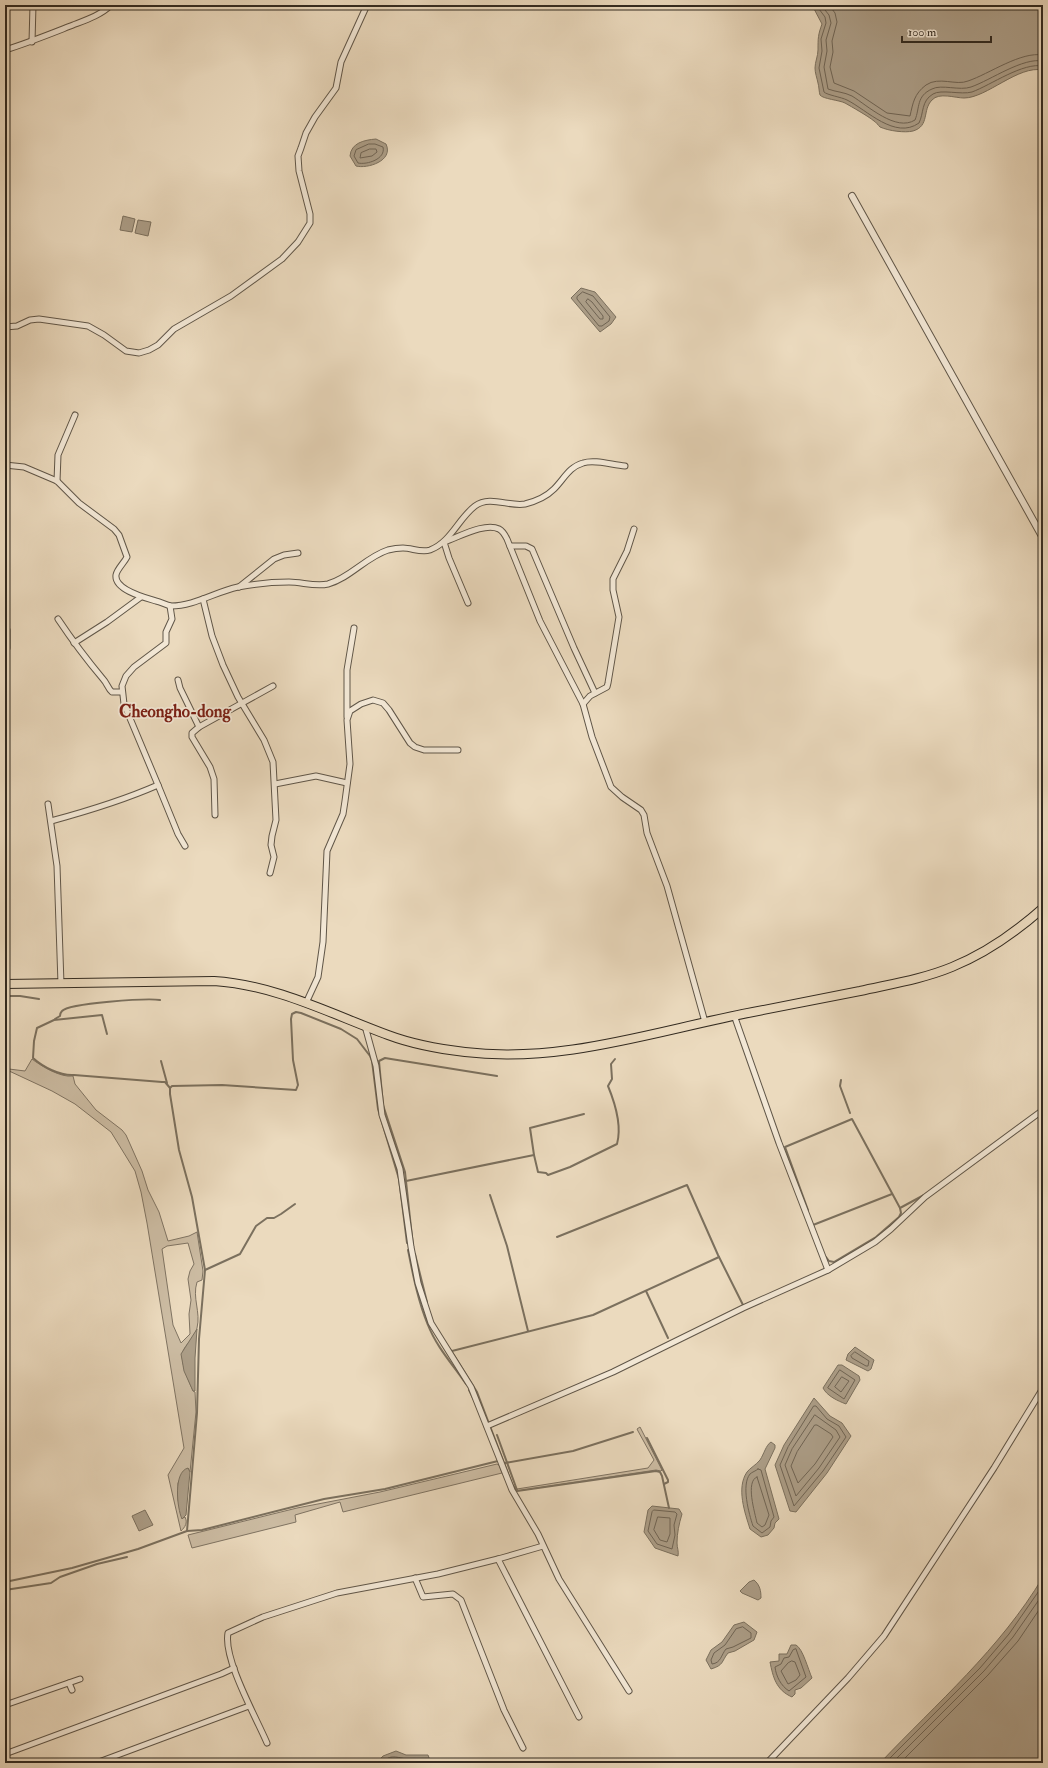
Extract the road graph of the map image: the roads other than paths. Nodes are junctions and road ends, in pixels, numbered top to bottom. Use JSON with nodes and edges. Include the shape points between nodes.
{"nodes":[{"id":1,"x":33,"y":5,"type":"edge"},
{"id":2,"x":111,"y":5,"type":"edge"},
{"id":3,"x":367,"y":5,"type":"edge"},
{"id":4,"x":32,"y":42,"type":"junction"},
{"id":5,"x":5,"y":50,"type":"edge"},
{"id":6,"x":852,"y":196,"type":"dead end"},
{"id":7,"x":5,"y":327,"type":"edge"},
{"id":8,"x":75,"y":415,"type":"dead end"},
{"id":9,"x":5,"y":465,"type":"edge"},
{"id":10,"x":625,"y":466,"type":"dead end"},
{"id":11,"x":56,"y":481,"type":"junction"},
{"id":12,"x":634,"y":529,"type":"dead end"},
{"id":13,"x":1043,"y":538,"type":"edge"},
{"id":14,"x":444,"y":542,"type":"junction"},
{"id":15,"x":510,"y":546,"type":"junction"},
{"id":16,"x":298,"y":553,"type":"dead end"},
{"id":17,"x":238,"y":587,"type":"junction"},
{"id":18,"x":141,"y":597,"type":"junction"},
{"id":19,"x":203,"y":599,"type":"junction"},
{"id":20,"x":468,"y":603,"type":"dead end"},
{"id":21,"x":170,"y":606,"type":"junction"},
{"id":22,"x":58,"y":619,"type":"dead end"},
{"id":23,"x":354,"y":628,"type":"dead end"},
{"id":24,"x":6,"y":630,"type":"dead end"},
{"id":25,"x":74,"y":643,"type":"junction"},
{"id":26,"x":5,"y":648,"type":"edge"},
{"id":27,"x":178,"y":680,"type":"dead end"},
{"id":28,"x":273,"y":686,"type":"dead end"},
{"id":29,"x":122,"y":692,"type":"junction"},
{"id":30,"x":595,"y":693,"type":"junction"},
{"id":31,"x":242,"y":704,"type":"junction"},
{"id":32,"x":583,"y":704,"type":"junction"},
{"id":33,"x":347,"y":720,"type":"junction"},
{"id":34,"x":198,"y":727,"type":"junction"},
{"id":35,"x":458,"y":750,"type":"dead end"},
{"id":36,"x":347,"y":783,"type":"junction"},
{"id":37,"x":275,"y":784,"type":"junction"},
{"id":38,"x":158,"y":785,"type":"junction"},
{"id":39,"x":48,"y":804,"type":"dead end"},
{"id":40,"x":215,"y":815,"type":"dead end"},
{"id":41,"x":51,"y":821,"type":"junction"},
{"id":42,"x":185,"y":846,"type":"dead end"},
{"id":43,"x":270,"y":872,"type":"dead end"},
{"id":44,"x":1043,"y":908,"type":"edge"},
{"id":45,"x":5,"y":984,"type":"edge"},
{"id":46,"x":61,"y":984,"type":"junction"},
{"id":47,"x":306,"y":1003,"type":"junction"},
{"id":48,"x":734,"y":1015,"type":"junction"},
{"id":49,"x":705,"y":1022,"type":"junction"},
{"id":50,"x":365,"y":1026,"type":"junction"},
{"id":51,"x":1043,"y":1110,"type":"edge"},
{"id":52,"x":828,"y":1270,"type":"junction"},
{"id":53,"x":1043,"y":1388,"type":"edge"},
{"id":54,"x":488,"y":1426,"type":"junction"},
{"id":55,"x":543,"y":1546,"type":"junction"},
{"id":56,"x":498,"y":1559,"type":"junction"},
{"id":57,"x":416,"y":1578,"type":"junction"},
{"id":58,"x":234,"y":1668,"type":"junction"},
{"id":59,"x":80,"y":1679,"type":"dead end"},
{"id":60,"x":69,"y":1683,"type":"junction"},
{"id":61,"x":72,"y":1690,"type":"dead end"},
{"id":62,"x":629,"y":1690,"type":"dead end"},
{"id":63,"x":5,"y":1705,"type":"edge"},
{"id":64,"x":249,"y":1706,"type":"junction"},
{"id":65,"x":580,"y":1717,"type":"dead end"},
{"id":66,"x":267,"y":1743,"type":"dead end"},
{"id":67,"x":523,"y":1748,"type":"dead end"},
{"id":68,"x":5,"y":1754,"type":"edge"},
{"id":69,"x":96,"y":1763,"type":"edge"},
{"id":70,"x":767,"y":1763,"type":"edge"}],
"edges":[{"from":1,"to":4,"type":"street"},
{"from":2,"to":4,"type":"street","via":[[105,12]]},
{"from":3,"to":7,"type":"street","via":[[342,62],[336,88],[306,133],[298,156],[310,223],[298,242],[282,259],[230,296],[174,329],[158,345],[144,352],[126,352],[88,326],[39,319]]},
{"from":4,"to":5,"type":"street"},
{"from":6,"to":13,"type":"street"},
{"from":8,"to":11,"type":"street","via":[[58,455]]},
{"from":9,"to":11,"type":"street","via":[[24,467]]},
{"from":10,"to":14,"type":"street","via":[[584,463],[572,468],[554,489],[536,501],[520,505],[483,502],[465,516]]},
{"from":11,"to":18,"type":"street","via":[[79,504],[114,528],[127,557],[115,577],[125,589]]},
{"from":12,"to":30,"type":"street","via":[[627,551],[613,579],[619,616],[608,683],[607,687]]},
{"from":14,"to":15,"type":"street","via":[[486,526],[503,531]]},
{"from":14,"to":17,"type":"street","via":[[428,551],[403,548],[388,550],[343,577],[320,586],[289,582]]},
{"from":14,"to":20,"type":"street"},
{"from":15,"to":30,"type":"street","via":[[526,546],[532,549]]},
{"from":15,"to":32,"type":"street","via":[[540,621]]},
{"from":16,"to":17,"type":"street","via":[[274,559]]},
{"from":17,"to":19,"type":"street"},
{"from":18,"to":21,"type":"street"},
{"from":18,"to":25,"type":"street"},
{"from":19,"to":21,"type":"street"},
{"from":19,"to":31,"type":"street","via":[[212,636]]},
{"from":21,"to":29,"type":"street","via":[[172,619],[166,632],[166,643],[134,667],[126,676]]},
{"from":22,"to":25,"type":"street"},
{"from":23,"to":33,"type":"street","via":[[347,670]]},
{"from":24,"to":26,"type":"street"},
{"from":25,"to":29,"type":"street","via":[[109,690]]},
{"from":27,"to":34,"type":"street"},
{"from":28,"to":31,"type":"street"},
{"from":29,"to":38,"type":"street","via":[[124,704]]},
{"from":30,"to":32,"type":"street"},
{"from":31,"to":34,"type":"street"},
{"from":31,"to":37,"type":"street","via":[[269,751]]},
{"from":32,"to":49,"type":"street","via":[[592,737],[611,787],[644,815],[647,833],[667,886]]},
{"from":33,"to":35,"type":"street","via":[[350,711],[373,700],[383,703],[415,747],[424,750]]},
{"from":33,"to":36,"type":"street","via":[[350,753]]},
{"from":34,"to":40,"type":"street","via":[[192,732],[192,737],[214,779]]},
{"from":36,"to":37,"type":"street","via":[[316,776]]},
{"from":36,"to":47,"type":"street","via":[[343,814],[327,851],[323,942],[318,977]]},
{"from":37,"to":43,"type":"street","via":[[276,820],[271,845],[274,857]]},
{"from":38,"to":41,"type":"street","via":[[91,810]]},
{"from":38,"to":42,"type":"street","via":[[173,824]]},
{"from":39,"to":41,"type":"street"},
{"from":41,"to":46,"type":"street","via":[[58,872]]},
{"from":44,"to":48,"type":"main road","via":[[1003,940],[951,968],[907,981]]},
{"from":45,"to":46,"type":"main road"},
{"from":46,"to":47,"type":"main road","via":[[232,982],[257,987]]},
{"from":47,"to":50,"type":"main road"},
{"from":48,"to":49,"type":"main road"},
{"from":48,"to":52,"type":"street","via":[[776,1136]]},
{"from":49,"to":50,"type":"main road","via":[[570,1050],[527,1054],[452,1050],[390,1036]]},
{"from":50,"to":54,"type":"street","via":[[376,1066],[382,1115],[400,1169],[411,1247],[426,1311],[435,1332],[471,1388]]},
{"from":51,"to":52,"type":"street","via":[[925,1197],[875,1242]]},
{"from":52,"to":54,"type":"street","via":[[612,1372]]},
{"from":53,"to":70,"type":"street","via":[[884,1636]]},
{"from":54,"to":55,"type":"street","via":[[512,1490]]},
{"from":55,"to":56,"type":"street"},
{"from":55,"to":62,"type":"street","via":[[559,1580]]},
{"from":56,"to":57,"type":"street"},
{"from":56,"to":65,"type":"street"},
{"from":57,"to":58,"type":"street","via":[[337,1593],[263,1616],[234,1629],[228,1633],[227,1640]]},
{"from":57,"to":67,"type":"street","via":[[423,1597],[453,1594],[461,1600],[504,1710]]},
{"from":58,"to":64,"type":"street"},
{"from":58,"to":68,"type":"street"},
{"from":59,"to":60,"type":"street"},
{"from":60,"to":61,"type":"street"},
{"from":60,"to":63,"type":"street"},
{"from":64,"to":66,"type":"street"},
{"from":64,"to":69,"type":"street"}]}
